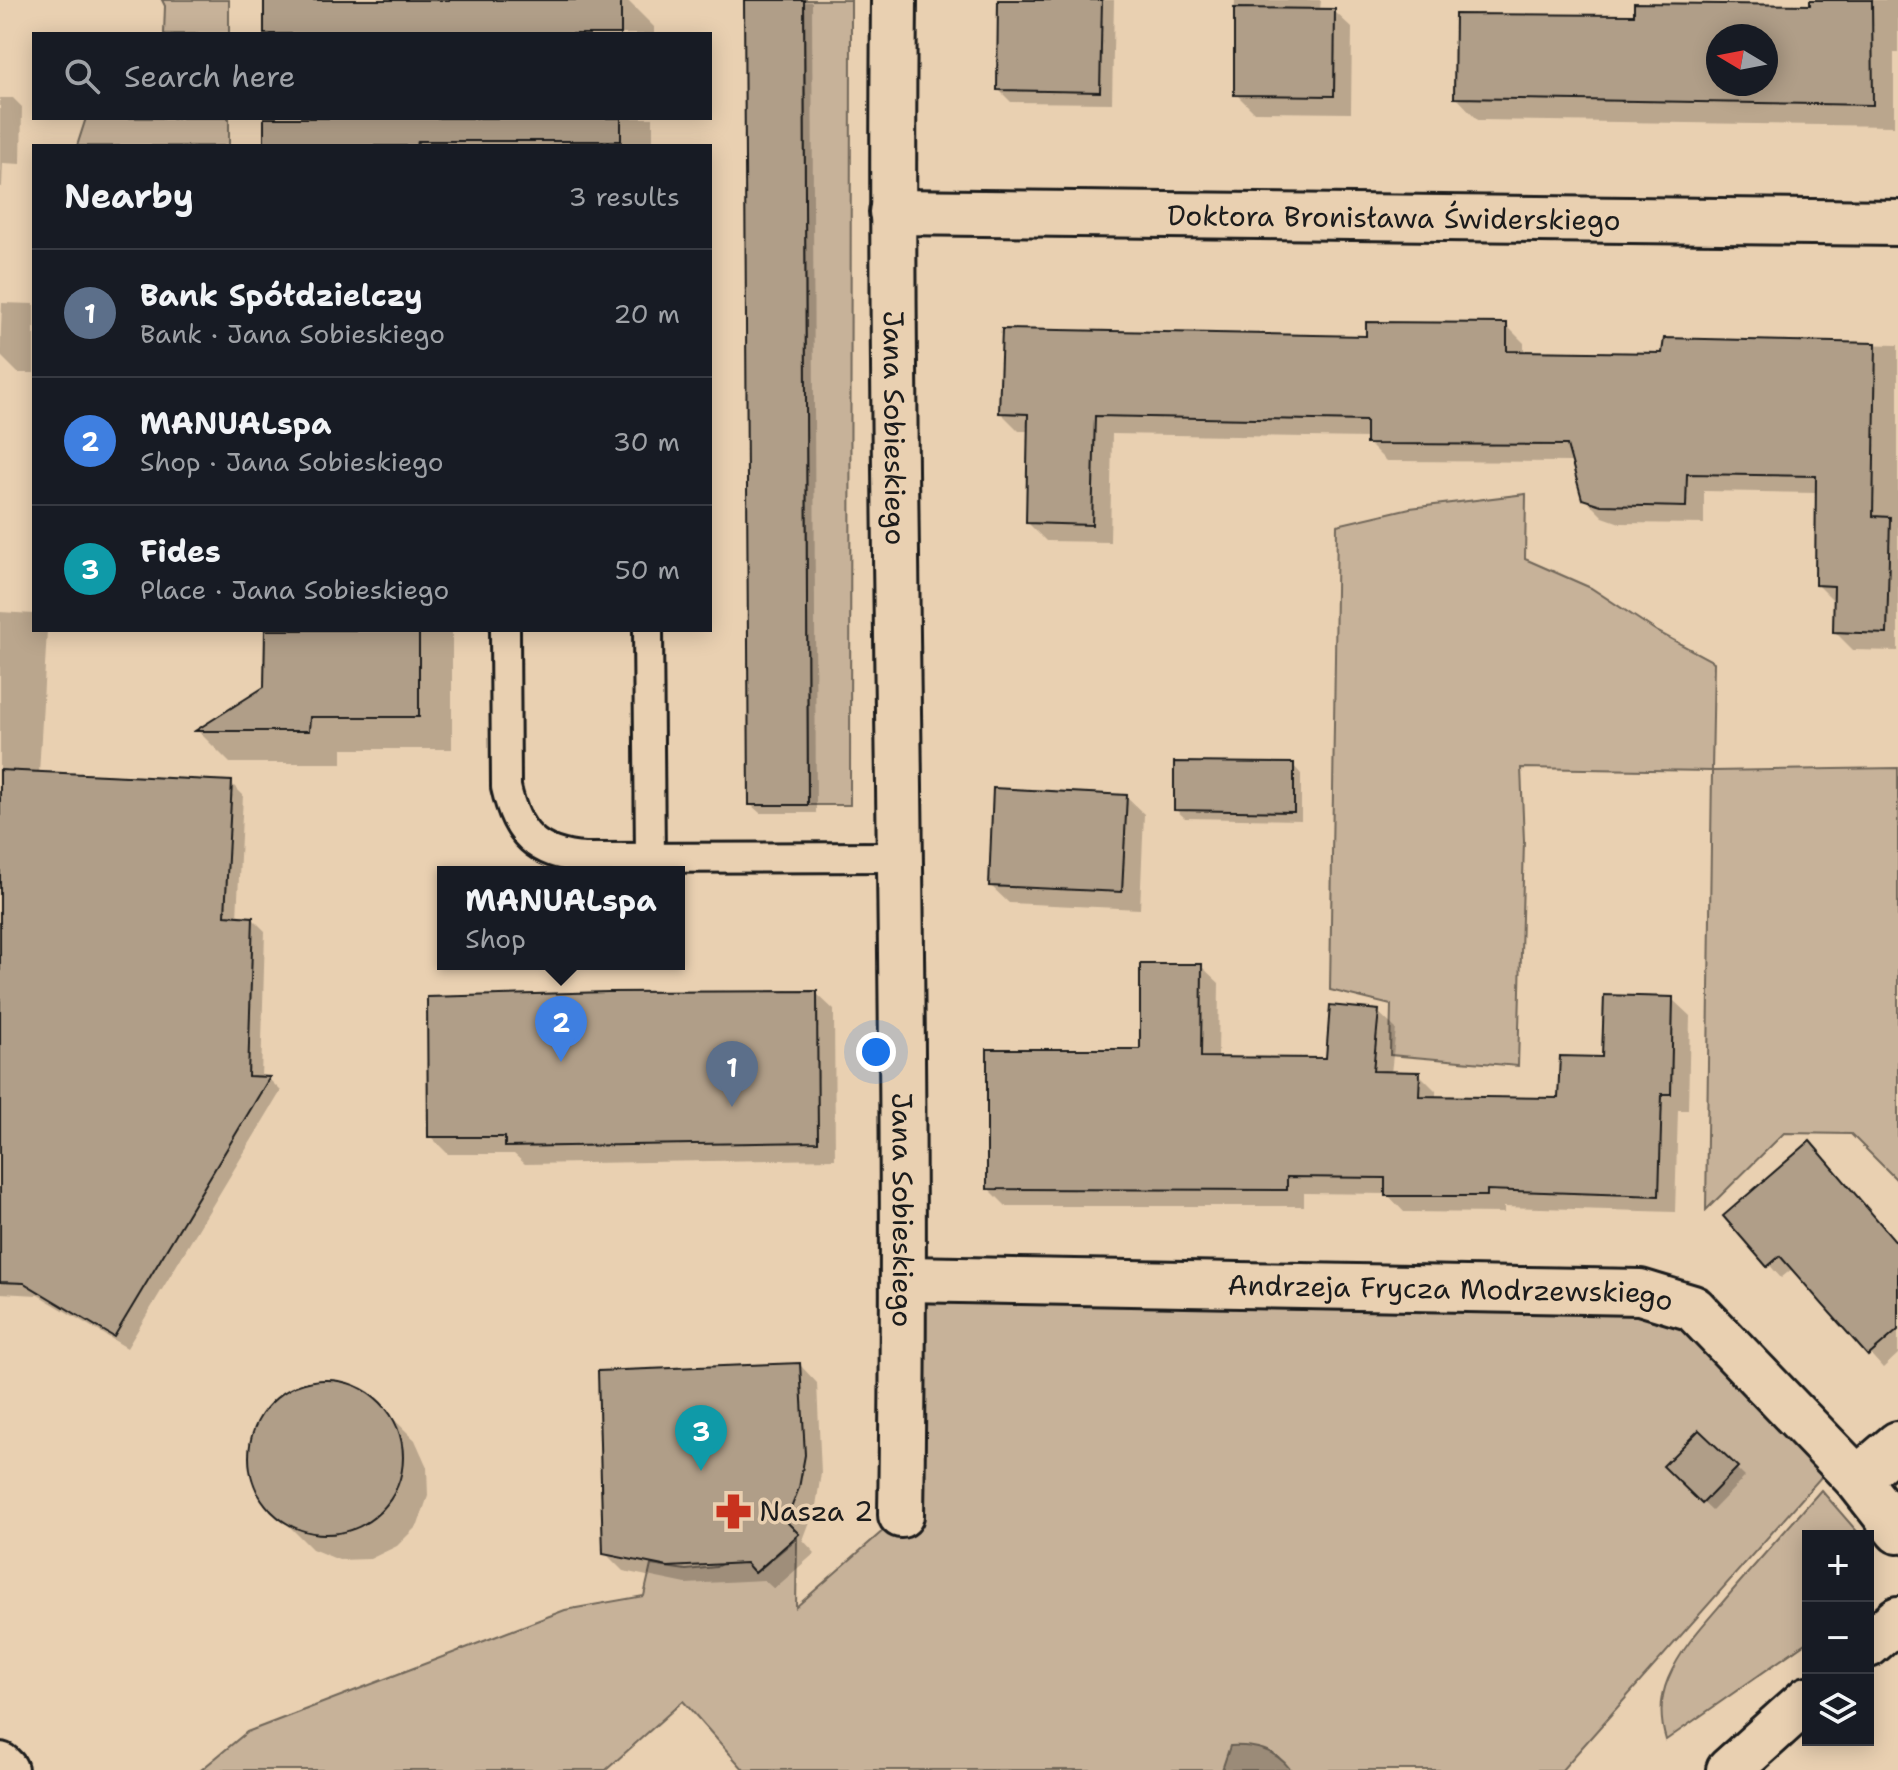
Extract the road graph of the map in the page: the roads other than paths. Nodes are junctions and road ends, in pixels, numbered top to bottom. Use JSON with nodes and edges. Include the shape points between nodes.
{"nodes":[{"id":1,"x":894,"y":0,"type":"edge"},
{"id":2,"x":892,"y":212,"type":"junction"},
{"id":3,"x":1898,"y":223,"type":"edge"},
{"id":4,"x":505,"y":632,"type":"edge"},
{"id":5,"x":648,"y":632,"type":"edge"},
{"id":6,"x":899,"y":857,"type":"junction"},
{"id":7,"x":650,"y":858,"type":"junction"},
{"id":8,"x":905,"y":1279,"type":"junction"},
{"id":9,"x":1898,"y":1444,"type":"edge"},
{"id":10,"x":1857,"y":1479,"type":"junction"},
{"id":11,"x":901,"y":1515,"type":"dead end"},
{"id":12,"x":1898,"y":1531,"type":"edge"},
{"id":13,"x":1898,"y":1619,"type":"edge"},
{"id":14,"x":1874,"y":1640,"type":"edge"},
{"id":15,"x":1802,"y":1704,"type":"edge"},
{"id":16,"x":1729,"y":1770,"type":"edge"}],
"edges":[{"from":1,"to":2,"type":"street","name":"Jana Sobieskiego"},
{"from":2,"to":3,"type":"street","name":"Doktora Bronisława Świderskiego"},
{"from":2,"to":6,"type":"street","name":"Jana Sobieskiego"},
{"from":4,"to":7,"type":"lane","via":[[506,787],[511,811],[524,832],[541,848],[563,856]]},
{"from":5,"to":7,"type":"lane"},
{"from":6,"to":7,"type":"lane"},
{"from":6,"to":8,"type":"street","name":"Jana Sobieskiego"},
{"from":8,"to":10,"type":"street","name":"Andrzeja Frycza Modrzewskiego","via":[[1640,1292],[1693,1308]]},
{"from":8,"to":11,"type":"street","name":"Jana Sobieskiego"},
{"from":9,"to":10,"type":"street"},
{"from":10,"to":12,"type":"street","name":"Andrzeja Frycza Modrzewskiego"},
{"from":13,"to":14,"type":"street"},
{"from":15,"to":16,"type":"street"}]}
